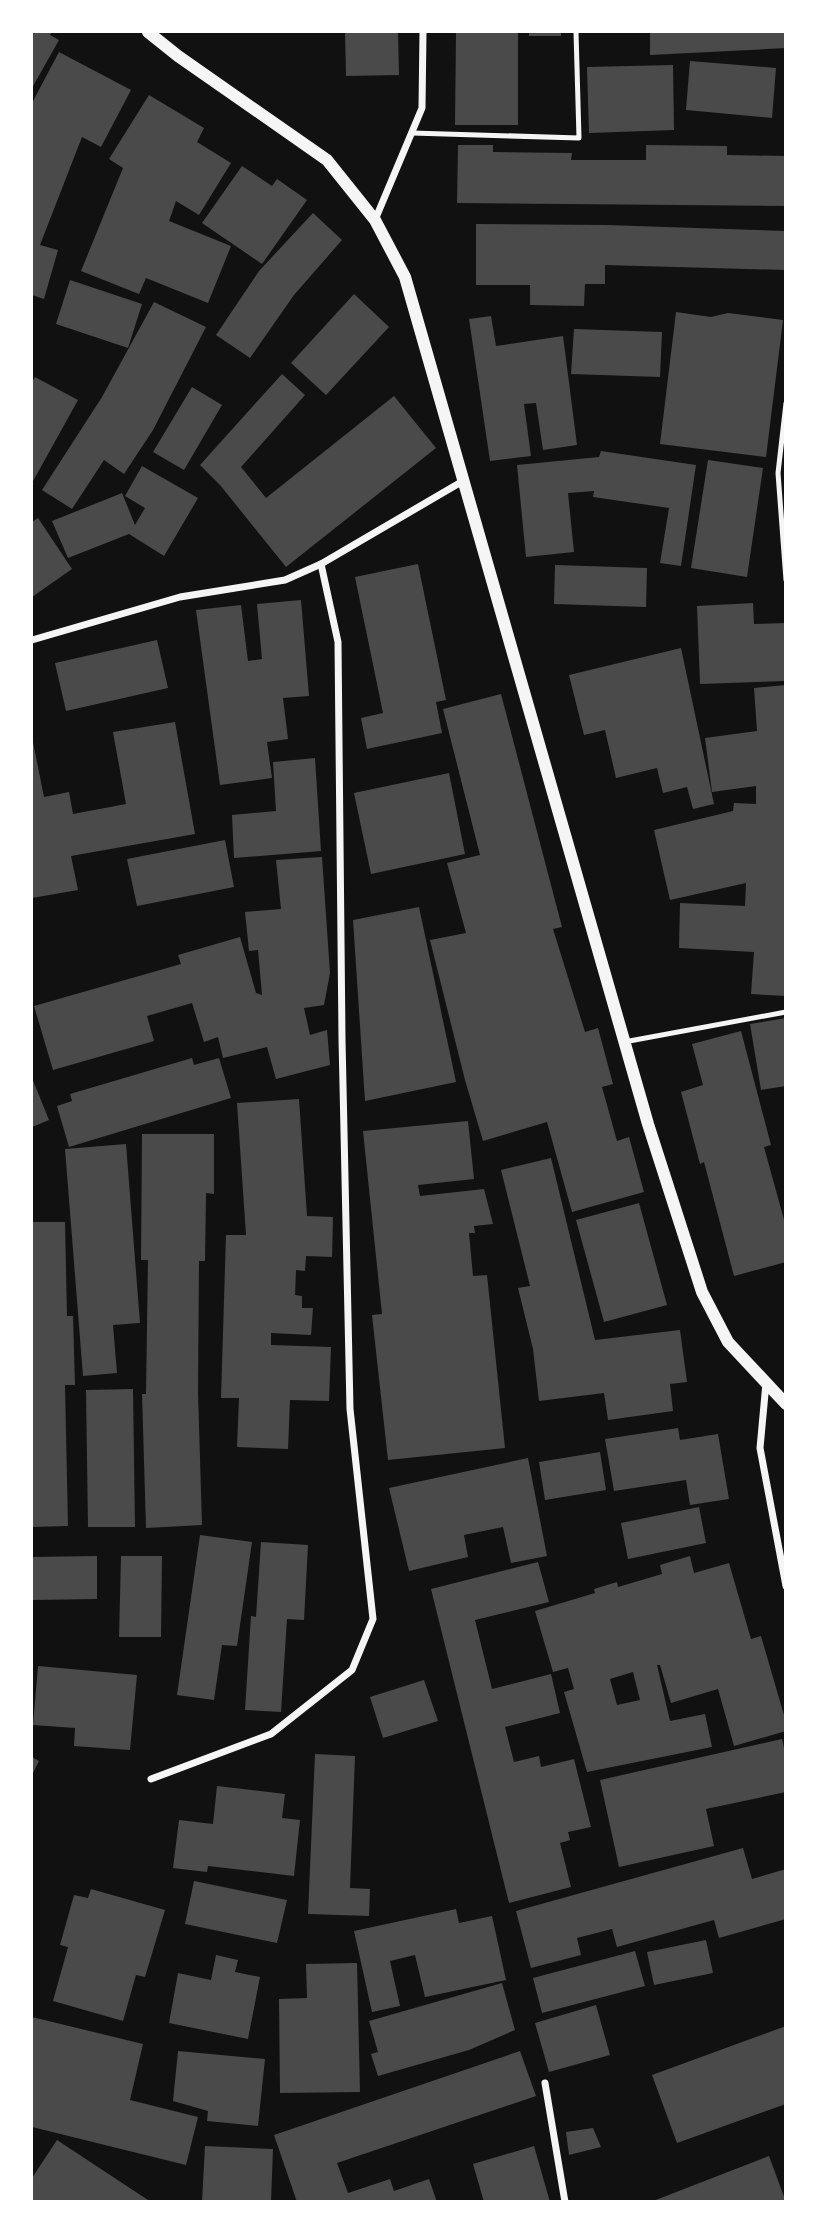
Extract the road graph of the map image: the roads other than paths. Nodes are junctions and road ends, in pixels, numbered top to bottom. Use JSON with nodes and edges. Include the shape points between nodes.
{"nodes":[{"id":1,"x":148,"y":32,"type":"edge"},
{"id":2,"x":423,"y":32,"type":"edge"},
{"id":3,"x":576,"y":32,"type":"edge"},
{"id":4,"x":412,"y":133,"type":"junction"},
{"id":5,"x":375,"y":220,"type":"junction"},
{"id":6,"x":786,"y":403,"type":"edge"},
{"id":7,"x":463,"y":481,"type":"junction"},
{"id":8,"x":321,"y":564,"type":"junction"},
{"id":9,"x":786,"y":580,"type":"edge"},
{"id":10,"x":32,"y":640,"type":"edge"},
{"id":11,"x":786,"y":1012,"type":"edge"},
{"id":12,"x":624,"y":1042,"type":"junction"},
{"id":13,"x":766,"y":1382,"type":"junction"},
{"id":14,"x":786,"y":1404,"type":"edge"},
{"id":15,"x":786,"y":1586,"type":"edge"},
{"id":16,"x":151,"y":1779,"type":"dead end"},
{"id":17,"x":545,"y":2084,"type":"dead end"},
{"id":18,"x":565,"y":2202,"type":"edge"}],
"edges":[{"from":1,"to":5,"type":"street","via":[[327,160]]},
{"from":2,"to":4,"type":"street","via":[[422,108]]},
{"from":3,"to":4,"type":"lane","via":[[579,138]]},
{"from":4,"to":5,"type":"street"},
{"from":5,"to":7,"type":"street","via":[[405,277]]},
{"from":6,"to":9,"type":"lane","via":[[778,473]]},
{"from":7,"to":8,"type":"street"},
{"from":7,"to":12,"type":"street"},
{"from":8,"to":10,"type":"street","via":[[285,580],[180,597]]},
{"from":8,"to":16,"type":"street","via":[[338,642],[350,1409],[373,1619],[352,1670],[271,1734]]},
{"from":11,"to":12,"type":"lane"},
{"from":12,"to":13,"type":"street","via":[[702,1292],[728,1342]]},
{"from":13,"to":14,"type":"street"},
{"from":13,"to":15,"type":"street","via":[[760,1448]]},
{"from":17,"to":18,"type":"street"}]}
